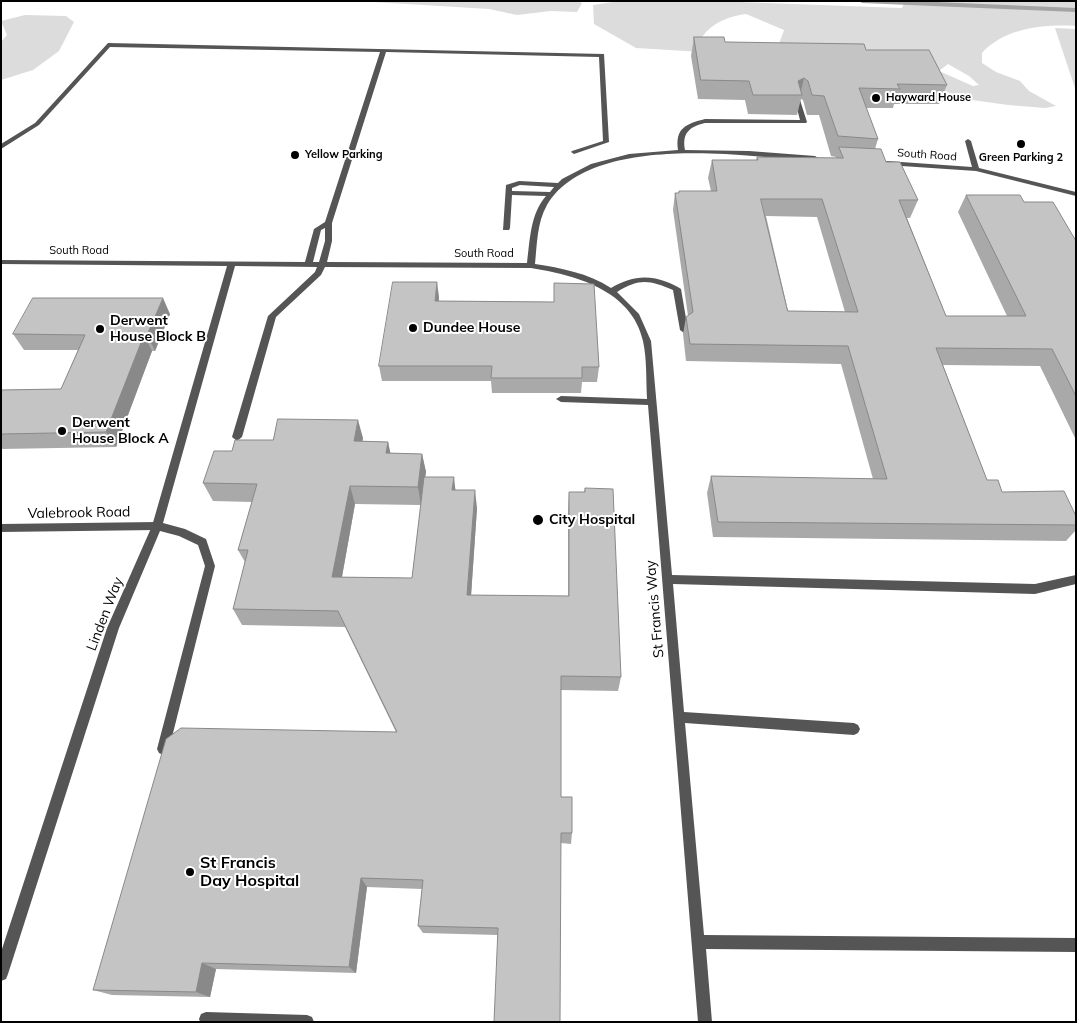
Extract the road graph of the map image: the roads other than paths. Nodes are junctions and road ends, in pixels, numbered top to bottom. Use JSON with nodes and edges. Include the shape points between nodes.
{"nodes":[{"id":1,"x":383,"y":50,"type":"junction"},
{"id":2,"x":798,"y":101,"type":"edge"},
{"id":3,"x":968,"y":141,"type":"dead end"},
{"id":4,"x":1,"y":148,"type":"edge"},
{"id":5,"x":682,"y":151,"type":"junction"},
{"id":6,"x":574,"y":152,"type":"dead end"},
{"id":7,"x":822,"y":159,"type":"edge"},
{"id":8,"x":879,"y":163,"type":"edge"},
{"id":9,"x":976,"y":169,"type":"junction"},
{"id":10,"x":560,"y":185,"type":"junction"},
{"id":11,"x":509,"y":193,"type":"junction"},
{"id":12,"x":550,"y":194,"type":"junction"},
{"id":13,"x":1076,"y":194,"type":"edge"},
{"id":14,"x":328,"y":223,"type":"junction"},
{"id":15,"x":506,"y":228,"type":"dead end"},
{"id":16,"x":1,"y":262,"type":"edge"},
{"id":17,"x":232,"y":264,"type":"junction"},
{"id":18,"x":308,"y":264,"type":"junction"},
{"id":19,"x":322,"y":264,"type":"junction"},
{"id":20,"x":531,"y":266,"type":"junction"},
{"id":21,"x":612,"y":291,"type":"junction"},
{"id":22,"x":684,"y":330,"type":"edge"},
{"id":23,"x":561,"y":399,"type":"edge"},
{"id":24,"x":652,"y":402,"type":"junction"},
{"id":25,"x":237,"y":437,"type":"dead end"},
{"id":26,"x":157,"y":526,"type":"junction"},
{"id":27,"x":1,"y":528,"type":"edge"},
{"id":28,"x":668,"y":579,"type":"junction"},
{"id":29,"x":1076,"y":579,"type":"edge"},
{"id":30,"x":679,"y":717,"type":"junction"},
{"id":31,"x":854,"y":729,"type":"dead end"},
{"id":32,"x":163,"y":749,"type":"edge"},
{"id":33,"x":698,"y":942,"type":"junction"},
{"id":34,"x":1076,"y":945,"type":"edge"},
{"id":35,"x":1,"y":974,"type":"edge"},
{"id":36,"x":206,"y":1019,"type":"dead end"},
{"id":37,"x":307,"y":1022,"type":"edge"},
{"id":38,"x":705,"y":1022,"type":"edge"}],
"edges":[{"from":1,"to":4,"type":"street","via":[[108,45],[37,124]]},
{"from":1,"to":6,"type":"street","via":[[602,55],[606,142]]},
{"from":1,"to":14,"type":"street"},
{"from":2,"to":5,"type":"street","via":[[804,122],[705,121],[691,124],[681,136]]},
{"from":3,"to":9,"type":"street"},
{"from":5,"to":7,"type":"street","name":"South Road"},
{"from":5,"to":10,"type":"street","name":"South Road","via":[[607,160]]},
{"from":8,"to":9,"type":"street","name":"South Road"},
{"from":9,"to":13,"type":"street","name":"South Road"},
{"from":10,"to":11,"type":"street","via":[[519,183],[509,187]]},
{"from":10,"to":12,"type":"street","name":"South Road"},
{"from":11,"to":12,"type":"street"},
{"from":11,"to":15,"type":"street"},
{"from":12,"to":20,"type":"street","name":"South Road","via":[[537,219]]},
{"from":14,"to":18,"type":"street","via":[[318,229]]},
{"from":14,"to":19,"type":"street","via":[[331,229]]},
{"from":16,"to":17,"type":"street","name":"South Road"},
{"from":17,"to":18,"type":"street","name":"South Road"},
{"from":17,"to":26,"type":"street","name":"Linden Way"},
{"from":18,"to":19,"type":"street","name":"South Road"},
{"from":19,"to":20,"type":"street","name":"South Road"},
{"from":19,"to":25,"type":"street","via":[[318,273],[272,316]]},
{"from":20,"to":21,"type":"street","name":"St Francis Way","via":[[560,270]]},
{"from":21,"to":22,"type":"street","via":[[640,278],[659,281],[677,289]]},
{"from":21,"to":24,"type":"street","name":"St Francis Way","via":[[636,317],[648,340]]},
{"from":23,"to":24,"type":"street"},
{"from":24,"to":28,"type":"street","name":"St Francis Way"},
{"from":26,"to":27,"type":"street","name":"Valebrook Road"},
{"from":26,"to":32,"type":"street","name":"Valebrook Road","via":[[202,542],[210,566]]},
{"from":26,"to":35,"type":"street","name":"Linden Way","via":[[113,628]]},
{"from":28,"to":29,"type":"street","via":[[1035,588]]},
{"from":28,"to":30,"type":"street","name":"St Francis Way"},
{"from":30,"to":31,"type":"street"},
{"from":30,"to":33,"type":"street","name":"St Francis Way"},
{"from":33,"to":34,"type":"street"},
{"from":33,"to":38,"type":"street","name":"St Francis Way"},
{"from":36,"to":37,"type":"street"}]}
